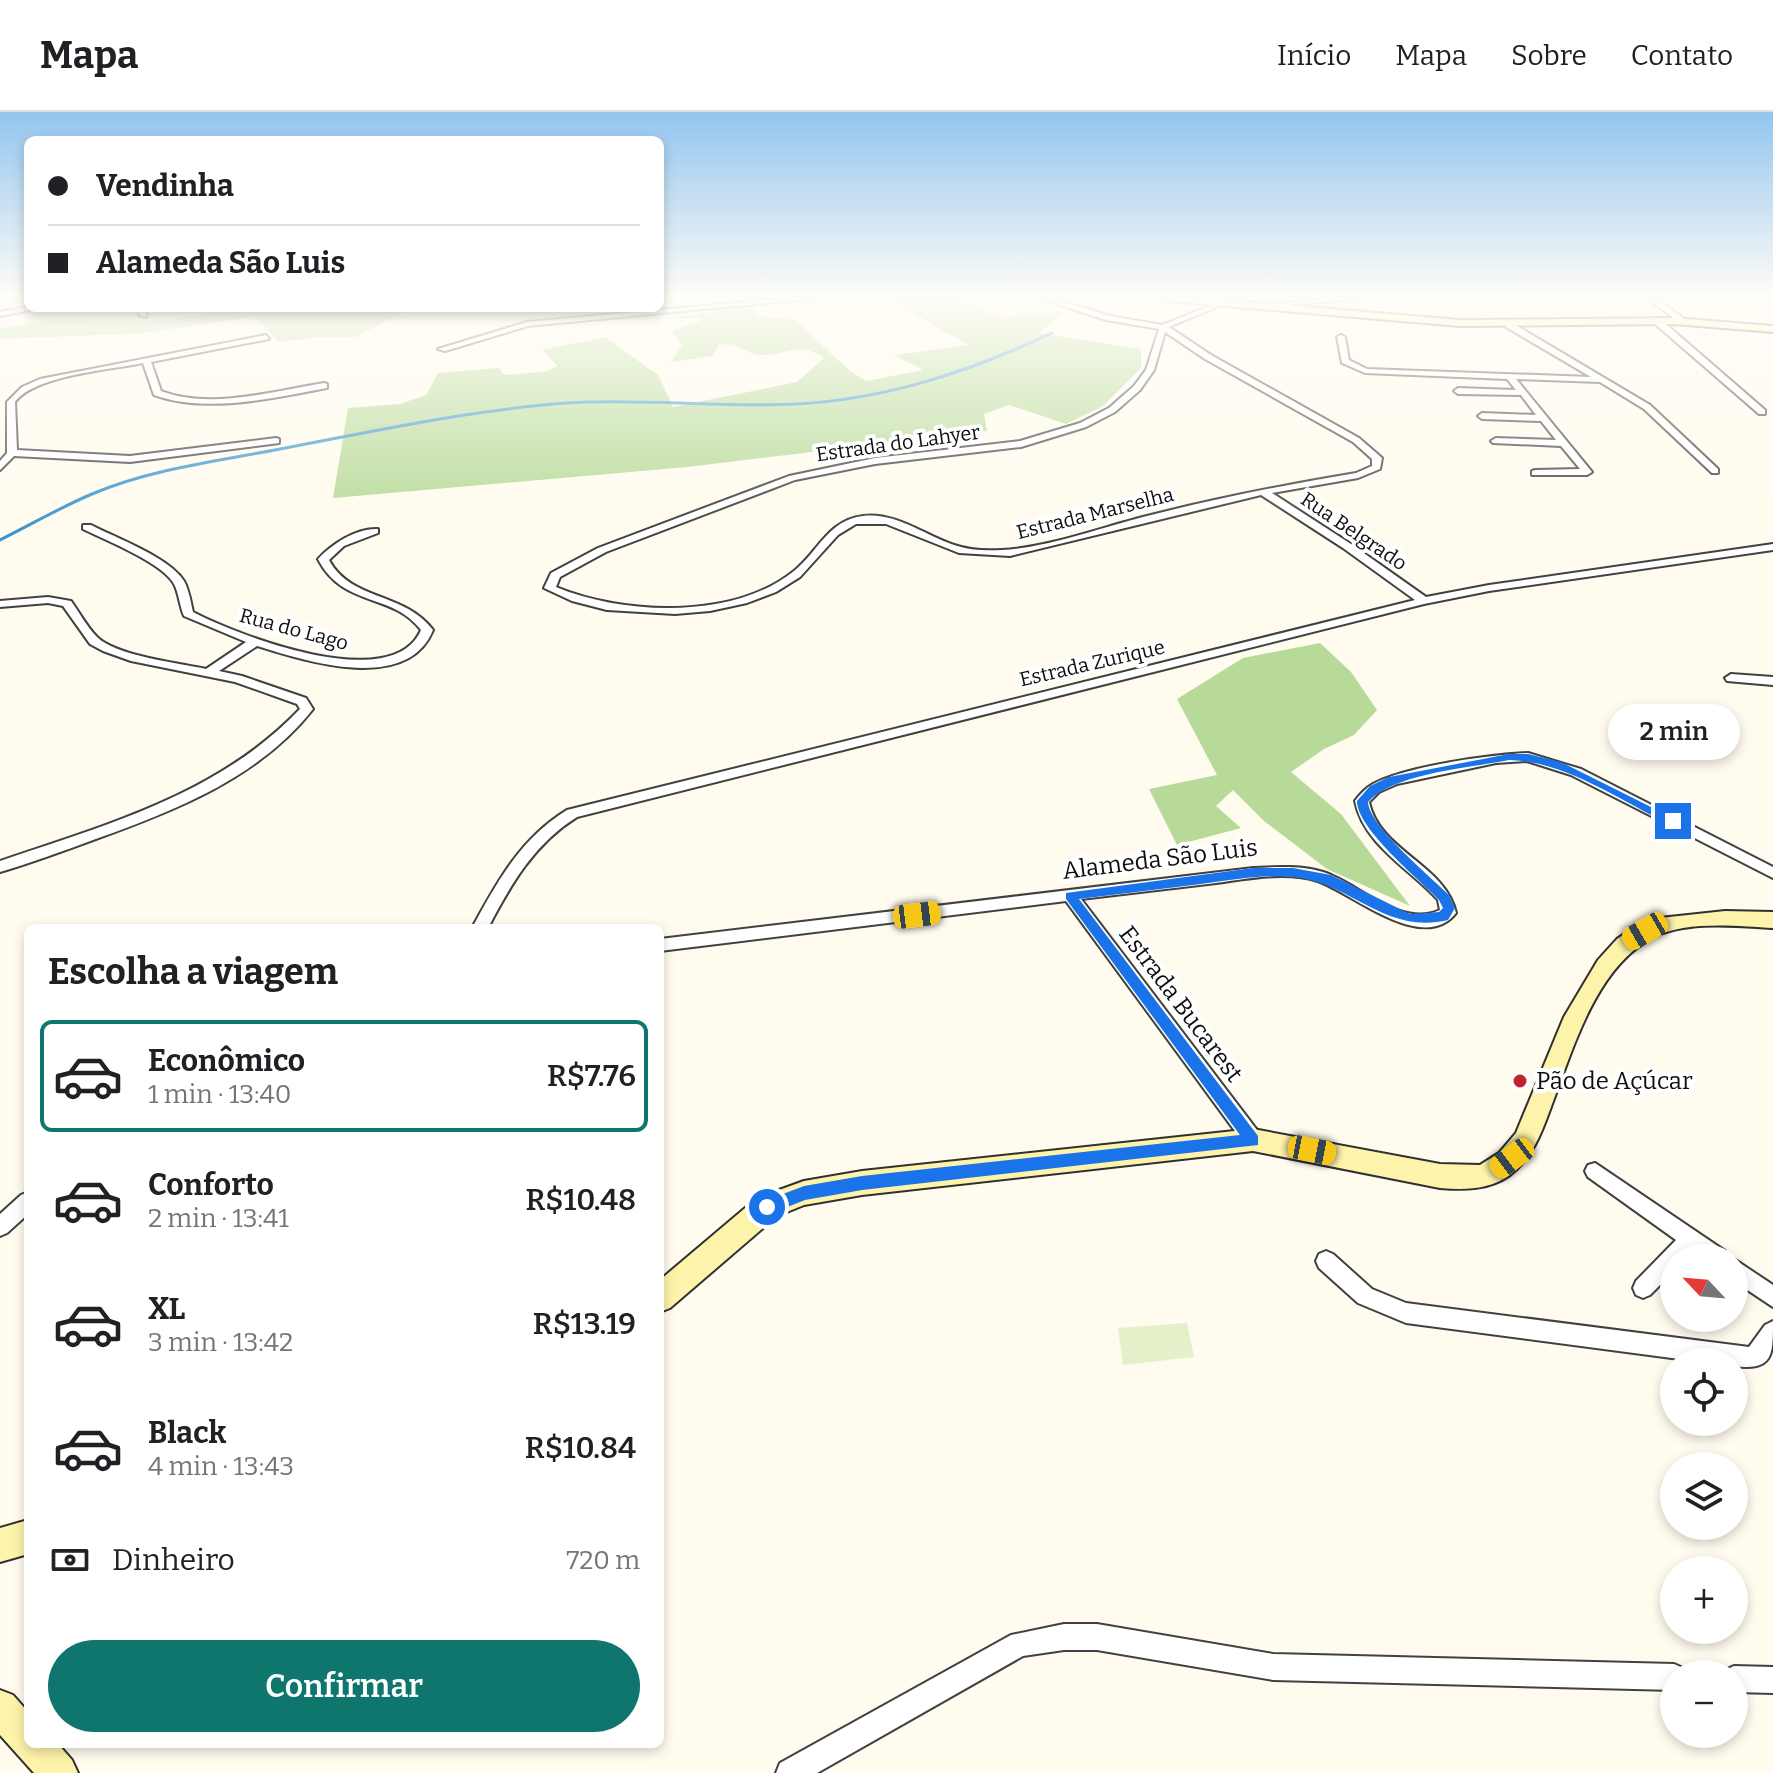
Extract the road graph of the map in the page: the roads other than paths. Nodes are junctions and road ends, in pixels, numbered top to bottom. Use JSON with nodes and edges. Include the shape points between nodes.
{"nodes":[{"id":1,"x":68,"y":376,"type":"edge"},
{"id":2,"x":150,"y":376,"type":"edge"},
{"id":3,"x":1146,"y":376,"type":"edge"},
{"id":4,"x":1241,"y":376,"type":"edge"},
{"id":5,"x":1459,"y":376,"type":"edge"},
{"id":6,"x":1594,"y":376,"type":"edge"},
{"id":7,"x":1720,"y":376,"type":"edge"},
{"id":8,"x":1511,"y":378,"type":"junction"},
{"id":9,"x":1602,"y":380,"type":"junction"},
{"id":10,"x":17,"y":385,"type":"dead end"},
{"id":11,"x":324,"y":386,"type":"dead end"},
{"id":12,"x":28,"y":387,"type":"junction"},
{"id":13,"x":1458,"y":391,"type":"dead end"},
{"id":14,"x":1524,"y":393,"type":"junction"},
{"id":15,"x":1762,"y":412,"type":"dead end"},
{"id":16,"x":1482,"y":416,"type":"dead end"},
{"id":17,"x":1542,"y":418,"type":"junction"},
{"id":18,"x":276,"y":441,"type":"dead end"},
{"id":19,"x":1496,"y":441,"type":"dead end"},
{"id":20,"x":1562,"y":443,"type":"junction"},
{"id":21,"x":12,"y":453,"type":"junction"},
{"id":22,"x":0,"y":467,"type":"edge"},
{"id":23,"x":1715,"y":471,"type":"dead end"},
{"id":24,"x":1535,"y":473,"type":"dead end"},
{"id":25,"x":1263,"y":492,"type":"junction"},
{"id":26,"x":87,"y":527,"type":"dead end"},
{"id":27,"x":374,"y":531,"type":"dead end"},
{"id":28,"x":1773,"y":547,"type":"edge"},
{"id":29,"x":550,"y":588,"type":"joint"},
{"id":30,"x":1424,"y":601,"type":"junction"},
{"id":31,"x":0,"y":604,"type":"edge"},
{"id":32,"x":257,"y":640,"type":"junction"},
{"id":33,"x":211,"y":671,"type":"junction"},
{"id":34,"x":1731,"y":678,"type":"dead end"},
{"id":35,"x":1773,"y":681,"type":"edge"},
{"id":36,"x":0,"y":867,"type":"edge"},
{"id":37,"x":1773,"y":873,"type":"edge"},
{"id":38,"x":1070,"y":896,"type":"junction"},
{"id":39,"x":1773,"y":920,"type":"edge"},
{"id":40,"x":482,"y":924,"type":"edge"},
{"id":41,"x":664,"y":945,"type":"edge"},
{"id":42,"x":1253,"y":1140,"type":"junction"},
{"id":43,"x":1595,"y":1171,"type":"dead end"},
{"id":44,"x":24,"y":1205,"type":"edge"},
{"id":45,"x":0,"y":1227,"type":"edge"},
{"id":46,"x":1691,"y":1239,"type":"junction"},
{"id":47,"x":1698,"y":1244,"type":"edge"},
{"id":48,"x":1326,"y":1261,"type":"dead end"},
{"id":49,"x":1748,"y":1279,"type":"edge"},
{"id":50,"x":1643,"y":1288,"type":"dead end"},
{"id":51,"x":664,"y":1295,"type":"edge"},
{"id":52,"x":1773,"y":1297,"type":"edge"},
{"id":53,"x":1773,"y":1332,"type":"edge"},
{"id":54,"x":24,"y":1538,"type":"edge"},
{"id":55,"x":0,"y":1545,"type":"edge"},
{"id":56,"x":1660,"y":1677,"type":"edge"},
{"id":57,"x":1748,"y":1679,"type":"edge"},
{"id":58,"x":1773,"y":1680,"type":"edge"},
{"id":59,"x":0,"y":1708,"type":"edge"},
{"id":60,"x":24,"y":1735,"type":"edge"},
{"id":61,"x":37,"y":1748,"type":"edge"},
{"id":62,"x":59,"y":1773,"type":"edge"},
{"id":63,"x":790,"y":1773,"type":"edge"}],
"edges":[{"from":1,"to":12,"type":"street"},
{"from":2,"to":11,"type":"street","via":[[154,389],[173,399],[214,400]]},
{"from":3,"to":29,"type":"street","name":"Estrada do Lahyer","via":[[1112,410],[1083,425],[1021,444],[792,478],[602,550],[555,575]]},
{"from":4,"to":25,"type":"street","name":"Estrada Marselha","via":[[1356,440],[1378,462],[1365,473]]},
{"from":5,"to":8,"type":"street"},
{"from":6,"to":9,"type":"street"},
{"from":7,"to":15,"type":"street"},
{"from":8,"to":9,"type":"street"},
{"from":8,"to":14,"type":"street"},
{"from":9,"to":23,"type":"street","via":[[1647,407]]},
{"from":10,"to":12,"type":"street"},
{"from":12,"to":21,"type":"street","via":[[11,402]]},
{"from":13,"to":14,"type":"street"},
{"from":14,"to":17,"type":"street"},
{"from":16,"to":17,"type":"street"},
{"from":17,"to":20,"type":"street"},
{"from":18,"to":21,"type":"street","via":[[130,459]]},
{"from":19,"to":20,"type":"street"},
{"from":20,"to":24,"type":"street","via":[[1587,472]]},
{"from":21,"to":22,"type":"street"},
{"from":25,"to":29,"type":"street","name":"Estrada Marselha","via":[[994,554],[954,549],[896,524],[863,519],[831,533],[814,559],[779,588],[711,607],[621,609],[583,602]]},
{"from":25,"to":30,"type":"street","name":"Rua Belgrado"},
{"from":26,"to":32,"type":"street","name":"Rua do Lago","via":[[163,566],[180,583],[188,614]]},
{"from":27,"to":32,"type":"street","name":"Rua do Lago","via":[[328,552],[323,559],[326,568],[349,587],[424,623],[426,635],[414,650],[357,665]]},
{"from":28,"to":30,"type":"street","name":"Estrada Zurique"},
{"from":30,"to":40,"type":"street","name":"Estrada Zurique","via":[[572,813],[531,845]]},
{"from":31,"to":33,"type":"street","via":[[61,601],[94,641],[107,648]]},
{"from":32,"to":33,"type":"street"},
{"from":33,"to":36,"type":"street","via":[[302,701],[307,709],[283,737],[213,783]]},
{"from":34,"to":35,"type":"street"},
{"from":37,"to":38,"type":"street","name":"Alameda São Luis","via":[[1576,772],[1539,759],[1509,757],[1393,780],[1362,801],[1375,828],[1445,898],[1449,908],[1443,916],[1409,919],[1326,878],[1293,872]]},
{"from":38,"to":41,"type":"street","name":"Alameda São Luis"},
{"from":38,"to":42,"type":"street","name":"Estrada Bucarest"},
{"from":39,"to":42,"type":"main road","via":[[1666,925],[1628,941],[1584,1001],[1526,1139],[1491,1174],[1467,1180]]},
{"from":42,"to":51,"type":"main road","via":[[804,1193],[767,1207]]},
{"from":43,"to":46,"type":"street"},
{"from":44,"to":45,"type":"street"},
{"from":46,"to":47,"type":"street"},
{"from":46,"to":50,"type":"street"},
{"from":48,"to":53,"type":"street","via":[[1365,1296],[1406,1313],[1754,1358]]},
{"from":49,"to":52,"type":"street"},
{"from":54,"to":55,"type":"main road"},
{"from":56,"to":63,"type":"street","via":[[1273,1667],[1097,1637],[1064,1637],[1020,1644]]},
{"from":57,"to":58,"type":"street"},
{"from":59,"to":60,"type":"main road"},
{"from":61,"to":62,"type":"main road"}]}
